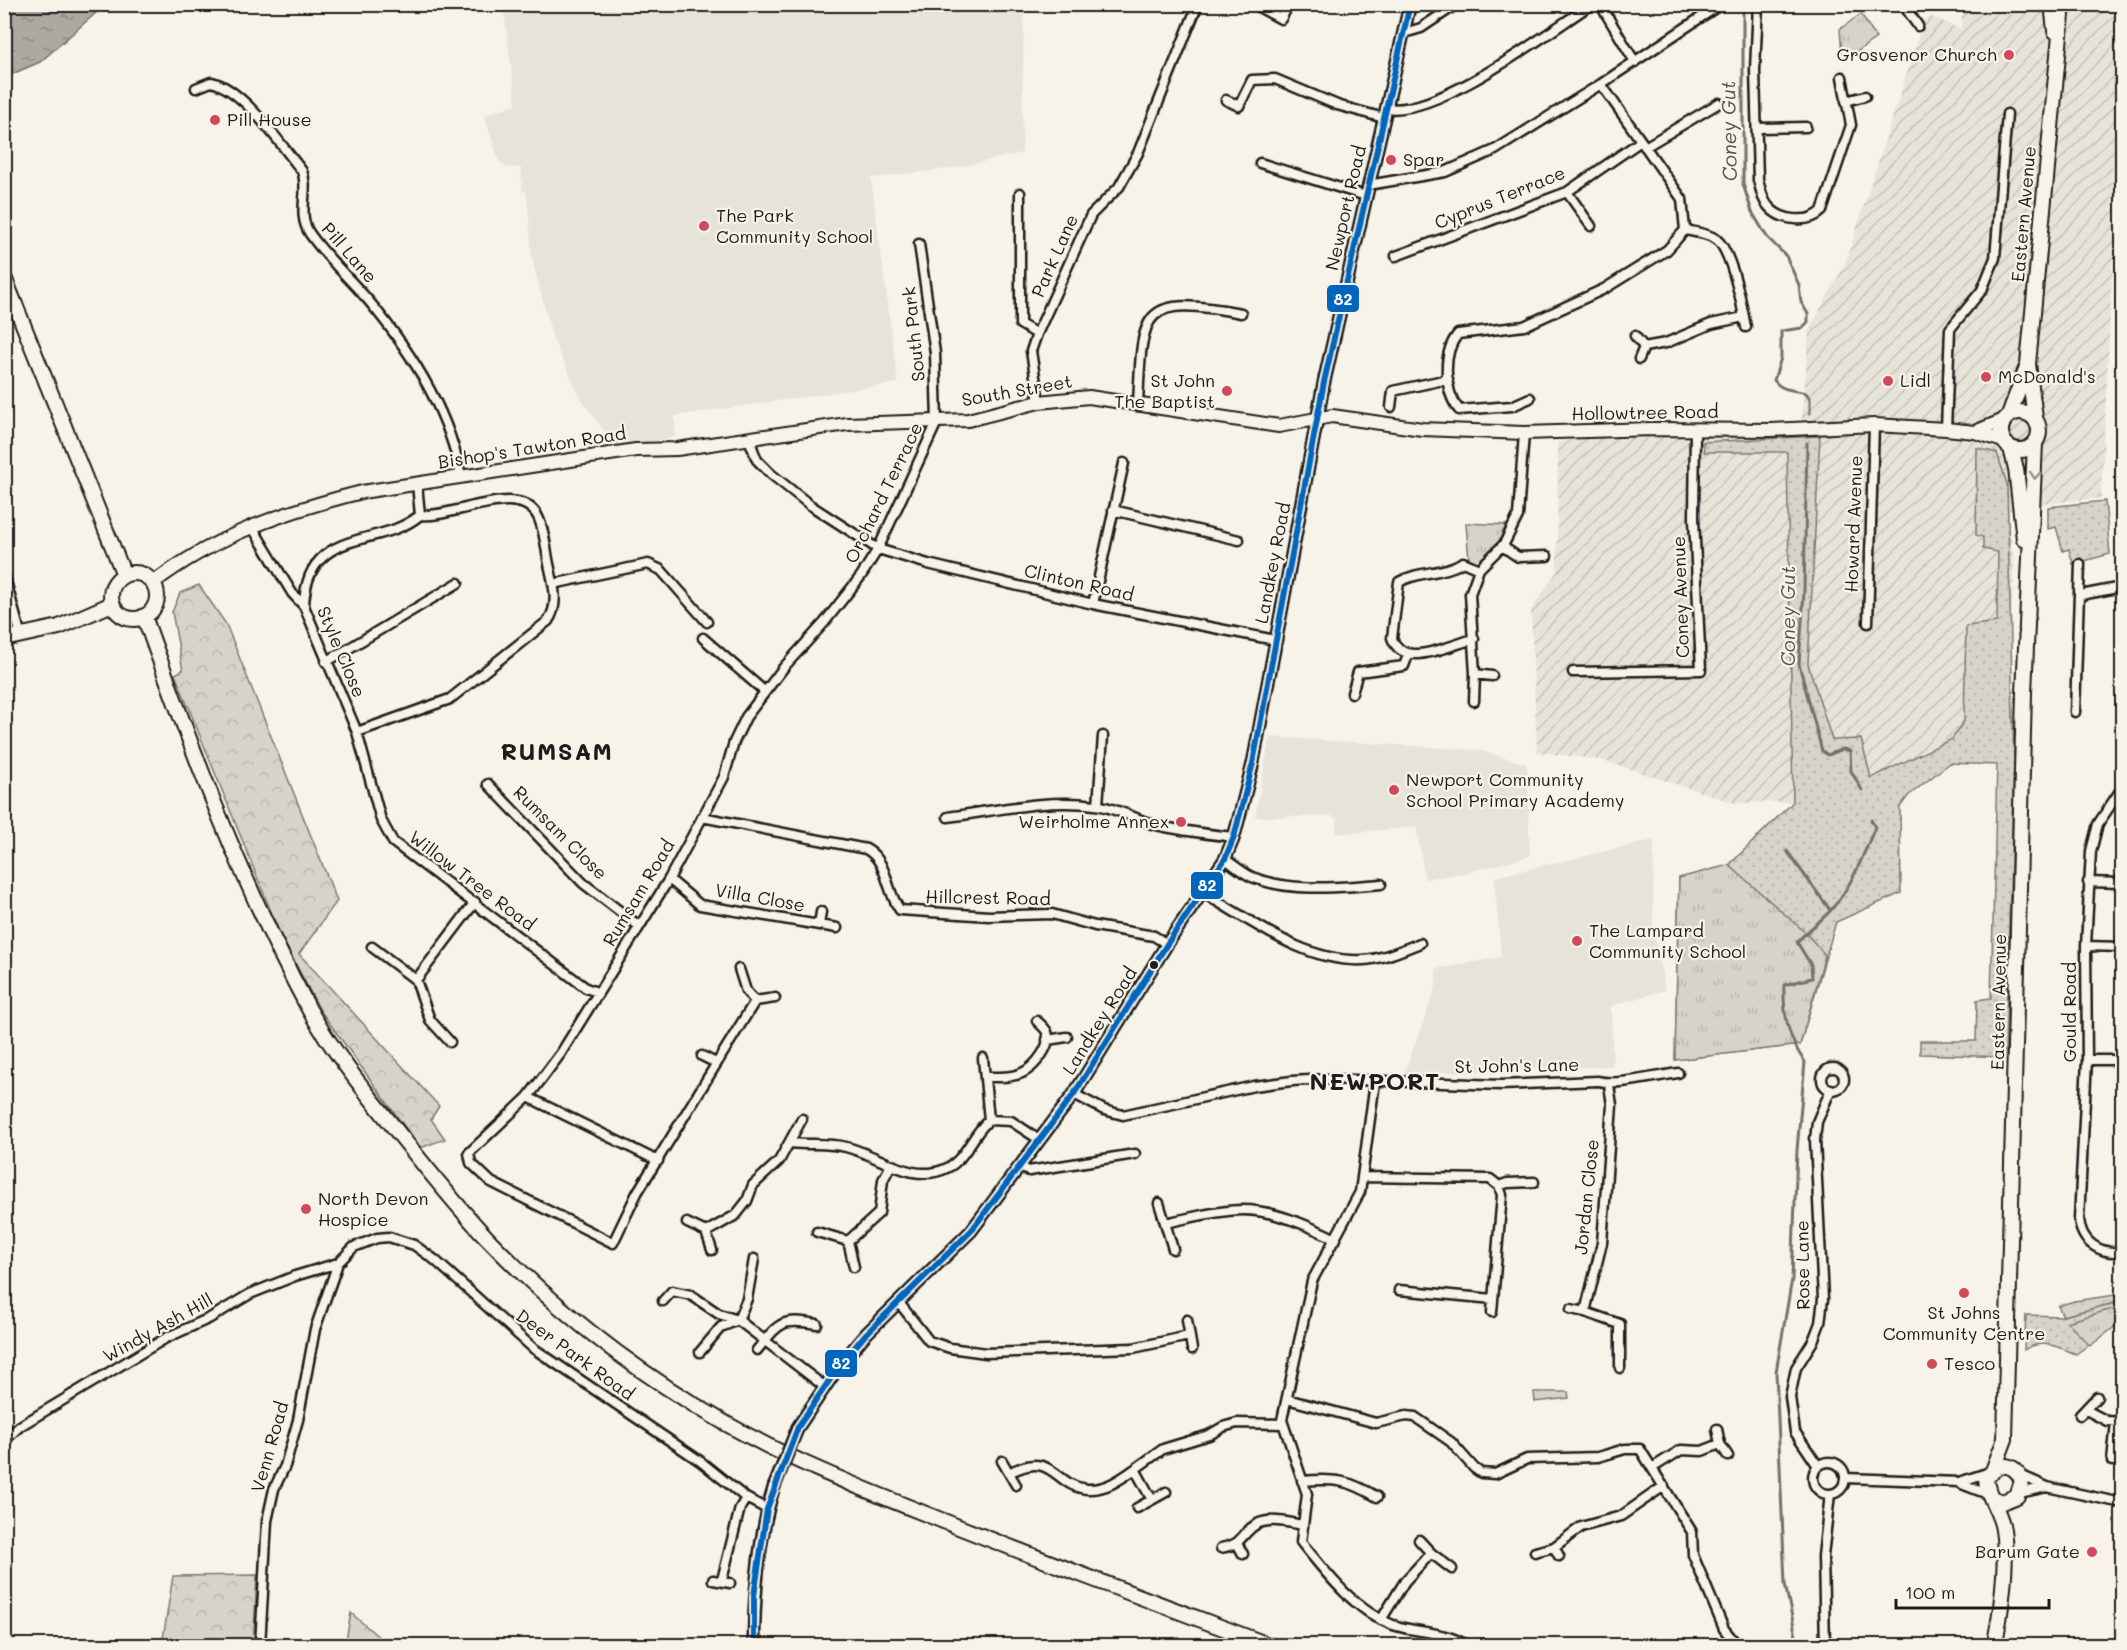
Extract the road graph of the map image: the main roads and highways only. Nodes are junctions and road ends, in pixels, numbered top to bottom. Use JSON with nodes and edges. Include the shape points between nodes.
{"nodes":[{"id":1,"x":2052,"y":4,"type":"edge"},
{"id":2,"x":2063,"y":4,"type":"edge"},
{"id":3,"x":2056,"y":67,"type":"junction"},
{"id":4,"x":4,"y":277,"type":"edge"},
{"id":5,"x":2028,"y":364,"type":"junction"},
{"id":6,"x":2006,"y":418,"type":"junction"},
{"id":7,"x":2035,"y":418,"type":"junction"},
{"id":8,"x":1317,"y":419,"type":"joint"},
{"id":9,"x":937,"y":422,"type":"joint"},
{"id":10,"x":1975,"y":432,"type":"junction"},
{"id":11,"x":2035,"y":443,"type":"junction"},
{"id":12,"x":2007,"y":444,"type":"junction"},
{"id":13,"x":2028,"y":565,"type":"junction"},
{"id":14,"x":124,"y":575,"type":"junction"},
{"id":15,"x":153,"y":583,"type":"junction"},
{"id":16,"x":112,"y":604,"type":"junction"},
{"id":17,"x":144,"y":616,"type":"junction"},
{"id":18,"x":4,"y":639,"type":"edge"},
{"id":19,"x":2005,"y":1439,"type":"junction"},
{"id":20,"x":1992,"y":1469,"type":"junction"},
{"id":21,"x":2015,"y":1471,"type":"junction"},
{"id":22,"x":1991,"y":1496,"type":"junction"},
{"id":23,"x":2015,"y":1496,"type":"junction"},
{"id":24,"x":2003,"y":1531,"type":"junction"},
{"id":25,"x":1271,"y":1646,"type":"edge"},
{"id":26,"x":1994,"y":1646,"type":"edge"}],
"edges":[{"from":1,"to":3,"type":"main road"},
{"from":2,"to":3,"type":"main road"},
{"from":3,"to":5,"type":"main road","name":"Eastern Avenue"},
{"from":4,"to":14,"type":"main road"},
{"from":5,"to":6,"type":"main road","name":"Eastern Avenue"},
{"from":5,"to":7,"type":"main road","name":"Eastern Avenue"},
{"from":6,"to":7,"type":"main road","via":[[2023,412]]},
{"from":6,"to":10,"type":"main road","name":"Hollowtree Road"},
{"from":6,"to":12,"type":"main road","via":[[2001,427]]},
{"from":7,"to":11,"type":"main road","via":[[2040,431]]},
{"from":8,"to":9,"type":"main road","name":"South Street","via":[[1279,426],[1089,397],[1039,402],[968,420]]},
{"from":8,"to":10,"type":"main road","name":"Hollowtree Road","via":[[1332,416],[1422,429],[1524,433],[1874,425]]},
{"from":9,"to":15,"type":"main road","name":"Bishop's Tawton Road","via":[[847,424],[677,449],[636,450],[319,502],[251,525],[191,556]]},
{"from":10,"to":12,"type":"main road","name":"Hollowtree Road"},
{"from":11,"to":12,"type":"main road","via":[[2024,450]]},
{"from":11,"to":13,"type":"main road","name":"Eastern Avenue","one_way":true},
{"from":12,"to":13,"type":"main road","name":"Eastern Avenue","via":[[2016,469]]},
{"from":13,"to":19,"type":"main road","name":"Eastern Avenue"},
{"from":14,"to":15,"type":"main road","via":[[143,574]]},
{"from":14,"to":16,"type":"main road","via":[[114,584]]},
{"from":15,"to":17,"type":"main road","via":[[157,597]]},
{"from":16,"to":17,"type":"main road","via":[[122,616]]},
{"from":16,"to":18,"type":"main road","via":[[59,627]]},
{"from":17,"to":25,"type":"main road","via":[[258,910],[313,1015],[361,1086],[467,1217],[544,1293],[604,1343],[670,1389],[800,1462],[1067,1570]]},
{"from":19,"to":20,"type":"main road","name":"Eastern Avenue"},
{"from":19,"to":21,"type":"main road","name":"Eastern Avenue"},
{"from":20,"to":21,"type":"main road"},
{"from":20,"to":22,"type":"main road","via":[[1986,1488]]},
{"from":21,"to":23,"type":"main road"},
{"from":22,"to":23,"type":"main road","via":[[2002,1502]]},
{"from":22,"to":24,"type":"main road"},
{"from":23,"to":24,"type":"main road"},
{"from":24,"to":26,"type":"main road"}]}
